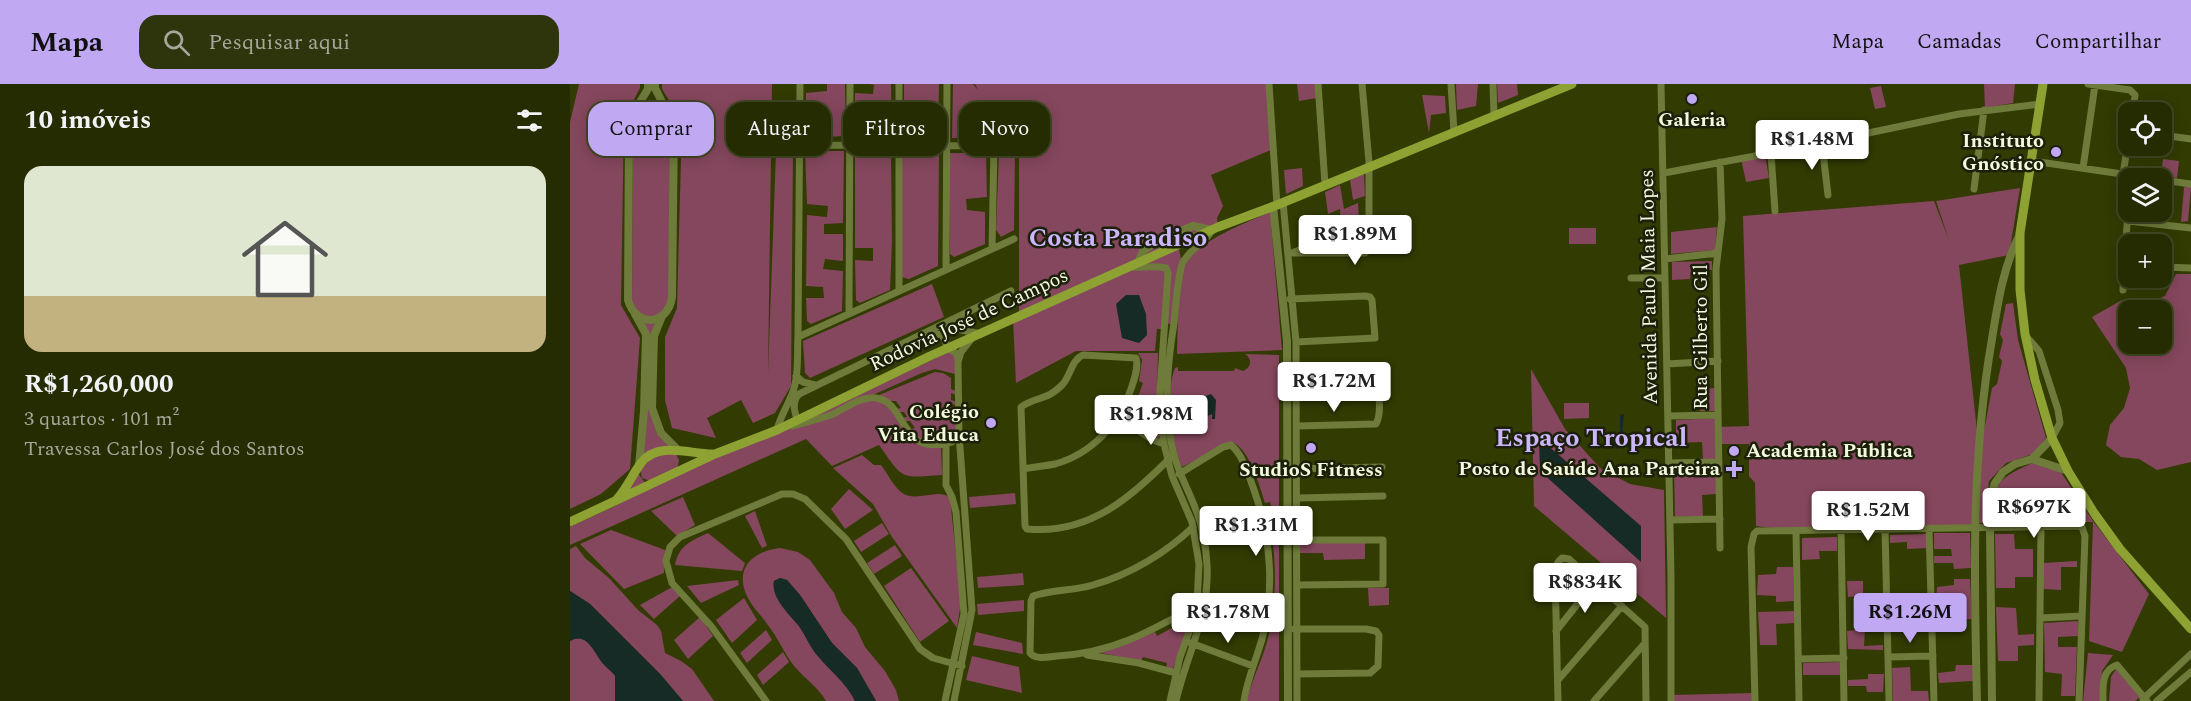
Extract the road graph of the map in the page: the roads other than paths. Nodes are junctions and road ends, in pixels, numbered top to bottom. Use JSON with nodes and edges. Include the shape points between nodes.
{"nodes":[{"id":1,"x":648,"y":84,"type":"edge"},
{"id":2,"x":655,"y":84,"type":"edge"},
{"id":3,"x":800,"y":84,"type":"edge"},
{"id":4,"x":850,"y":84,"type":"edge"},
{"id":5,"x":899,"y":84,"type":"edge"},
{"id":6,"x":947,"y":84,"type":"edge"},
{"id":7,"x":1269,"y":84,"type":"edge"},
{"id":8,"x":1318,"y":84,"type":"edge"},
{"id":9,"x":1362,"y":84,"type":"edge"},
{"id":10,"x":1451,"y":84,"type":"edge"},
{"id":11,"x":1493,"y":84,"type":"edge"},
{"id":12,"x":1572,"y":84,"type":"edge"},
{"id":13,"x":2043,"y":84,"type":"edge"},
{"id":14,"x":2088,"y":84,"type":"edge"},
{"id":15,"x":2095,"y":85,"type":"edge"},
{"id":16,"x":1662,"y":86,"type":"edge"},
{"id":17,"x":1555,"y":87,"type":"edge"},
{"id":18,"x":640,"y":102,"type":"edge"},
{"id":19,"x":662,"y":102,"type":"edge"},
{"id":20,"x":800,"y":102,"type":"edge"},
{"id":21,"x":850,"y":102,"type":"edge"},
{"id":22,"x":899,"y":102,"type":"edge"},
{"id":23,"x":947,"y":102,"type":"edge"},
{"id":24,"x":2135,"y":102,"type":"edge"},
{"id":25,"x":2040,"y":104,"type":"junction"},
{"id":26,"x":1984,"y":110,"type":"junction"},
{"id":27,"x":1494,"y":116,"type":"junction"},
{"id":28,"x":1454,"y":132,"type":"junction"},
{"id":29,"x":2172,"y":136,"type":"edge"},
{"id":30,"x":2191,"y":139,"type":"edge"},
{"id":31,"x":1822,"y":144,"type":"junction"},
{"id":32,"x":1771,"y":154,"type":"junction"},
{"id":33,"x":629,"y":156,"type":"edge"},
{"id":34,"x":674,"y":156,"type":"edge"},
{"id":35,"x":800,"y":156,"type":"edge"},
{"id":36,"x":850,"y":156,"type":"edge"},
{"id":37,"x":899,"y":156,"type":"edge"},
{"id":38,"x":946,"y":156,"type":"edge"},
{"id":39,"x":994,"y":156,"type":"edge"},
{"id":40,"x":2031,"y":161,"type":"junction"},
{"id":41,"x":1720,"y":162,"type":"junction"},
{"id":42,"x":1369,"y":166,"type":"junction"},
{"id":43,"x":2083,"y":168,"type":"junction"},
{"id":44,"x":1664,"y":172,"type":"junction"},
{"id":45,"x":2118,"y":174,"type":"edge"},
{"id":46,"x":2172,"y":181,"type":"edge"},
{"id":47,"x":1325,"y":184,"type":"junction"},
{"id":48,"x":2191,"y":184,"type":"edge"},
{"id":49,"x":1974,"y":189,"type":"dead end"},
{"id":50,"x":1828,"y":195,"type":"dead end"},
{"id":51,"x":1278,"y":205,"type":"junction"},
{"id":52,"x":1775,"y":211,"type":"dead end"},
{"id":53,"x":1369,"y":222,"type":"junction"},
{"id":54,"x":2137,"y":222,"type":"edge"},
{"id":55,"x":2191,"y":228,"type":"edge"},
{"id":56,"x":1212,"y":230,"type":"junction"},
{"id":57,"x":2020,"y":233,"type":"junction"},
{"id":58,"x":1170,"y":237,"type":"junction"},
{"id":59,"x":1014,"y":238,"type":"dead end"},
{"id":60,"x":1325,"y":238,"type":"junction"},
{"id":61,"x":1158,"y":241,"type":"junction"},
{"id":62,"x":1178,"y":244,"type":"junction"},
{"id":63,"x":992,"y":249,"type":"junction"},
{"id":64,"x":1290,"y":253,"type":"junction"},
{"id":65,"x":1331,"y":253,"type":"junction"},
{"id":66,"x":1718,"y":253,"type":"junction"},
{"id":67,"x":1157,"y":254,"type":"junction"},
{"id":68,"x":1665,"y":259,"type":"junction"},
{"id":69,"x":1182,"y":264,"type":"junction"},
{"id":70,"x":1133,"y":265,"type":"junction"},
{"id":71,"x":2172,"y":267,"type":"edge"},
{"id":72,"x":1166,"y":268,"type":"junction"},
{"id":73,"x":2189,"y":268,"type":"edge"},
{"id":74,"x":946,"y":270,"type":"junction"},
{"id":75,"x":1631,"y":278,"type":"dead end"},
{"id":76,"x":1665,"y":278,"type":"junction"},
{"id":77,"x":899,"y":291,"type":"junction"},
{"id":78,"x":1011,"y":291,"type":"dead end"},
{"id":79,"x":1287,"y":299,"type":"junction"},
{"id":80,"x":634,"y":314,"type":"junction"},
{"id":81,"x":849,"y":314,"type":"junction"},
{"id":82,"x":662,"y":316,"type":"junction"},
{"id":83,"x":955,"y":319,"type":"junction"},
{"id":84,"x":1164,"y":323,"type":"junction"},
{"id":85,"x":1174,"y":323,"type":"junction"},
{"id":86,"x":941,"y":326,"type":"junction"},
{"id":87,"x":957,"y":328,"type":"junction"},
{"id":88,"x":927,"y":332,"type":"junction"},
{"id":89,"x":2025,"y":334,"type":"junction"},
{"id":90,"x":977,"y":335,"type":"junction"},
{"id":91,"x":798,"y":337,"type":"junction"},
{"id":92,"x":1296,"y":342,"type":"junction"},
{"id":93,"x":947,"y":348,"type":"junction"},
{"id":94,"x":1161,"y":357,"type":"junction"},
{"id":95,"x":1170,"y":358,"type":"junction"},
{"id":96,"x":1718,"y":361,"type":"junction"},
{"id":97,"x":958,"y":362,"type":"junction"},
{"id":98,"x":1667,"y":364,"type":"junction"},
{"id":99,"x":796,"y":376,"type":"junction"},
{"id":100,"x":1293,"y":383,"type":"junction"},
{"id":101,"x":815,"y":385,"type":"junction"},
{"id":102,"x":796,"y":394,"type":"junction"},
{"id":103,"x":1718,"y":415,"type":"junction"},
{"id":104,"x":1668,"y":416,"type":"junction"},
{"id":105,"x":1119,"y":418,"type":"junction"},
{"id":106,"x":797,"y":419,"type":"junction"},
{"id":107,"x":1297,"y":426,"type":"junction"},
{"id":108,"x":777,"y":430,"type":"junction"},
{"id":109,"x":959,"y":434,"type":"junction"},
{"id":110,"x":2052,"y":438,"type":"junction"},
{"id":111,"x":946,"y":443,"type":"junction"},
{"id":112,"x":1164,"y":444,"type":"junction"},
{"id":113,"x":678,"y":450,"type":"junction"},
{"id":114,"x":715,"y":454,"type":"junction"},
{"id":115,"x":1174,"y":454,"type":"junction"},
{"id":116,"x":2032,"y":459,"type":"junction"},
{"id":117,"x":1168,"y":460,"type":"junction"},
{"id":118,"x":1719,"y":462,"type":"junction"},
{"id":119,"x":1669,"y":463,"type":"junction"},
{"id":120,"x":639,"y":466,"type":"junction"},
{"id":121,"x":1382,"y":467,"type":"dead end"},
{"id":122,"x":1023,"y":469,"type":"junction"},
{"id":123,"x":1293,"y":469,"type":"junction"},
{"id":124,"x":2068,"y":471,"type":"junction"},
{"id":125,"x":678,"y":473,"type":"junction"},
{"id":126,"x":1179,"y":474,"type":"junction"},
{"id":127,"x":961,"y":477,"type":"junction"},
{"id":128,"x":946,"y":478,"type":"junction"},
{"id":129,"x":656,"y":483,"type":"junction"},
{"id":130,"x":1383,"y":496,"type":"dead end"},
{"id":131,"x":1298,"y":498,"type":"junction"},
{"id":132,"x":614,"y":502,"type":"junction"},
{"id":133,"x":1720,"y":519,"type":"junction"},
{"id":134,"x":1670,"y":520,"type":"junction"},
{"id":135,"x":570,"y":522,"type":"edge"},
{"id":136,"x":1193,"y":527,"type":"junction"},
{"id":137,"x":2041,"y":527,"type":"junction"},
{"id":138,"x":1975,"y":528,"type":"junction"},
{"id":139,"x":1990,"y":528,"type":"junction"},
{"id":140,"x":1929,"y":529,"type":"junction"},
{"id":141,"x":1841,"y":530,"type":"junction"},
{"id":142,"x":1885,"y":530,"type":"junction"},
{"id":143,"x":1796,"y":531,"type":"junction"},
{"id":144,"x":1293,"y":540,"type":"junction"},
{"id":145,"x":1720,"y":548,"type":"dead end"},
{"id":146,"x":1207,"y":561,"type":"junction"},
{"id":147,"x":1199,"y":564,"type":"junction"},
{"id":148,"x":1595,"y":582,"type":"junction"},
{"id":149,"x":1297,"y":585,"type":"junction"},
{"id":150,"x":1196,"y":606,"type":"junction"},
{"id":151,"x":1622,"y":606,"type":"junction"},
{"id":152,"x":2082,"y":616,"type":"junction"},
{"id":153,"x":2040,"y":618,"type":"junction"},
{"id":154,"x":1293,"y":629,"type":"junction"},
{"id":155,"x":2191,"y":629,"type":"edge"},
{"id":156,"x":1556,"y":631,"type":"junction"},
{"id":157,"x":1185,"y":642,"type":"junction"},
{"id":158,"x":1645,"y":643,"type":"junction"},
{"id":159,"x":1193,"y":644,"type":"junction"},
{"id":160,"x":1976,"y":648,"type":"junction"},
{"id":161,"x":1991,"y":648,"type":"junction"},
{"id":162,"x":1082,"y":654,"type":"junction"},
{"id":163,"x":2191,"y":654,"type":"edge"},
{"id":164,"x":1933,"y":656,"type":"junction"},
{"id":165,"x":1888,"y":657,"type":"junction"},
{"id":166,"x":1844,"y":658,"type":"junction"},
{"id":167,"x":1798,"y":659,"type":"junction"},
{"id":168,"x":953,"y":665,"type":"junction"},
{"id":169,"x":962,"y":666,"type":"junction"},
{"id":170,"x":1253,"y":666,"type":"junction"},
{"id":171,"x":2191,"y":672,"type":"edge"},
{"id":172,"x":1176,"y":673,"type":"junction"},
{"id":173,"x":1297,"y":674,"type":"junction"},
{"id":174,"x":2166,"y":678,"type":"junction"},
{"id":175,"x":1558,"y":680,"type":"junction"},
{"id":176,"x":2174,"y":688,"type":"junction"},
{"id":177,"x":1645,"y":700,"type":"edge"},
{"id":178,"x":2144,"y":700,"type":"edge"},
{"id":179,"x":766,"y":701,"type":"edge"},
{"id":180,"x":945,"y":701,"type":"edge"},
{"id":181,"x":954,"y":701,"type":"edge"},
{"id":182,"x":1170,"y":701,"type":"edge"},
{"id":183,"x":1176,"y":701,"type":"edge"},
{"id":184,"x":1244,"y":701,"type":"edge"},
{"id":185,"x":1288,"y":701,"type":"edge"},
{"id":186,"x":1297,"y":701,"type":"edge"},
{"id":187,"x":1558,"y":701,"type":"edge"},
{"id":188,"x":1594,"y":701,"type":"edge"},
{"id":189,"x":1671,"y":701,"type":"edge"},
{"id":190,"x":1755,"y":701,"type":"edge"},
{"id":191,"x":1799,"y":701,"type":"edge"},
{"id":192,"x":1844,"y":701,"type":"edge"},
{"id":193,"x":1889,"y":701,"type":"edge"},
{"id":194,"x":1934,"y":701,"type":"edge"},
{"id":195,"x":1977,"y":701,"type":"edge"},
{"id":196,"x":1992,"y":701,"type":"edge"},
{"id":197,"x":2039,"y":701,"type":"edge"},
{"id":198,"x":2079,"y":701,"type":"edge"},
{"id":199,"x":2103,"y":701,"type":"edge"},
{"id":200,"x":2157,"y":701,"type":"edge"}],
"edges":[{"from":1,"to":18,"type":"street"},
{"from":2,"to":19,"type":"street"},
{"from":3,"to":20,"type":"street"},
{"from":4,"to":21,"type":"street"},
{"from":5,"to":22,"type":"street"},
{"from":6,"to":23,"type":"street"},
{"from":7,"to":51,"type":"street"},
{"from":8,"to":47,"type":"street"},
{"from":9,"to":42,"type":"street"},
{"from":10,"to":28,"type":"street"},
{"from":11,"to":27,"type":"street"},
{"from":12,"to":17,"type":"main road","name":"Rodovia José de Campos"},
{"from":13,"to":25,"type":"main road"},
{"from":14,"to":15,"type":"street"},
{"from":15,"to":24,"type":"street","via":[[2130,90]]},
{"from":15,"to":43,"type":"street"},
{"from":16,"to":44,"type":"street","name":"Avenida Paulo Maia Lopes"},
{"from":17,"to":27,"type":"main road","name":"Rodovia José de Campos"},
{"from":25,"to":26,"type":"street"},
{"from":25,"to":40,"type":"main road"},
{"from":26,"to":31,"type":"street"},
{"from":26,"to":49,"type":"street"},
{"from":27,"to":28,"type":"main road","name":"Rodovia José de Campos"},
{"from":28,"to":42,"type":"main road","name":"Rodovia José de Campos"},
{"from":29,"to":30,"type":"street"},
{"from":31,"to":32,"type":"street"},
{"from":31,"to":50,"type":"street"},
{"from":32,"to":41,"type":"street"},
{"from":32,"to":52,"type":"street"},
{"from":33,"to":80,"type":"street","via":[[628,300]]},
{"from":34,"to":82,"type":"street","via":[[672,297]]},
{"from":35,"to":91,"type":"street"},
{"from":36,"to":81,"type":"street"},
{"from":37,"to":77,"type":"street"},
{"from":38,"to":74,"type":"street"},
{"from":39,"to":63,"type":"street"},
{"from":40,"to":43,"type":"street"},
{"from":40,"to":57,"type":"main road"},
{"from":41,"to":44,"type":"street"},
{"from":41,"to":66,"type":"street","name":"Rua Gilberto Gil","via":[[1722,219]]},
{"from":42,"to":47,"type":"main road","name":"Rodovia José de Campos"},
{"from":42,"to":53,"type":"street"},
{"from":43,"to":45,"type":"street"},
{"from":44,"to":68,"type":"street","name":"Avenida Paulo Maia Lopes"},
{"from":46,"to":48,"type":"street"},
{"from":47,"to":51,"type":"main road","name":"Rodovia José de Campos"},
{"from":51,"to":56,"type":"main road","name":"Rodovia José de Campos"},
{"from":51,"to":64,"type":"street"},
{"from":51,"to":79,"type":"street"},
{"from":53,"to":60,"type":"street"},
{"from":53,"to":65,"type":"street","via":[[1367,252]]},
{"from":54,"to":55,"type":"street"},
{"from":56,"to":58,"type":"street","via":[[1193,226]]},
{"from":56,"to":62,"type":"main road","name":"Rodovia José de Campos"},
{"from":56,"to":69,"type":"street"},
{"from":57,"to":89,"type":"main road"},
{"from":57,"to":138,"type":"street","via":[[2003,276],[1982,394]]},
{"from":58,"to":61,"type":"street"},
{"from":58,"to":62,"type":"street"},
{"from":59,"to":63,"type":"street"},
{"from":60,"to":64,"type":"street"},
{"from":60,"to":65,"type":"street"},
{"from":61,"to":67,"type":"street"},
{"from":61,"to":70,"type":"street","via":[[1143,251]]},
{"from":62,"to":67,"type":"main road","name":"Rodovia José de Campos"},
{"from":62,"to":69,"type":"street"},
{"from":63,"to":74,"type":"street"},
{"from":64,"to":65,"type":"street"},
{"from":64,"to":79,"type":"street"},
{"from":66,"to":68,"type":"street"},
{"from":66,"to":96,"type":"street","name":"Rua Gilberto Gil"},
{"from":67,"to":70,"type":"main road","name":"Rodovia José de Campos"},
{"from":67,"to":72,"type":"street"},
{"from":68,"to":76,"type":"street","name":"Avenida Paulo Maia Lopes"},
{"from":69,"to":85,"type":"street"},
{"from":70,"to":72,"type":"street"},
{"from":70,"to":90,"type":"main road","name":"Rodovia José de Campos"},
{"from":71,"to":73,"type":"street"},
{"from":72,"to":84,"type":"street","via":[[1169,280]]},
{"from":74,"to":77,"type":"street"},
{"from":75,"to":76,"type":"street"},
{"from":76,"to":98,"type":"street","name":"Avenida Paulo Maia Lopes"},
{"from":77,"to":81,"type":"street"},
{"from":78,"to":83,"type":"street"},
{"from":79,"to":92,"type":"street"},
{"from":79,"to":92,"type":"street","via":[[1370,297],[1375,338]]},
{"from":79,"to":100,"type":"street"},
{"from":80,"to":82,"type":"street","via":[[648,320]]},
{"from":80,"to":120,"type":"street","via":[[646,334]]},
{"from":81,"to":91,"type":"street"},
{"from":82,"to":113,"type":"street","via":[[654,336],[652,408],[661,433]]},
{"from":83,"to":86,"type":"street"},
{"from":83,"to":87,"type":"street"},
{"from":84,"to":85,"type":"street"},
{"from":84,"to":94,"type":"street"},
{"from":85,"to":95,"type":"street"},
{"from":86,"to":87,"type":"street"},
{"from":86,"to":88,"type":"street"},
{"from":87,"to":90,"type":"street"},
{"from":88,"to":93,"type":"street","via":[[941,334]]},
{"from":88,"to":101,"type":"street"},
{"from":89,"to":110,"type":"main road"},
{"from":89,"to":110,"type":"street","via":[[2039,351],[2058,410],[2060,423]]},
{"from":90,"to":93,"type":"main road","name":"Rodovia José de Campos"},
{"from":90,"to":97,"type":"street","via":[[961,352]]},
{"from":91,"to":99,"type":"street"},
{"from":92,"to":100,"type":"street"},
{"from":93,"to":97,"type":"street","via":[[956,353]]},
{"from":93,"to":106,"type":"main road","name":"Rodovia José de Campos"},
{"from":94,"to":95,"type":"street"},
{"from":94,"to":112,"type":"street","via":[[1159,407]]},
{"from":95,"to":115,"type":"street","via":[[1166,399]]},
{"from":96,"to":98,"type":"street"},
{"from":96,"to":103,"type":"street","name":"Rua Gilberto Gil"},
{"from":97,"to":109,"type":"street"},
{"from":98,"to":104,"type":"street","name":"Avenida Paulo Maia Lopes"},
{"from":99,"to":101,"type":"street"},
{"from":99,"to":102,"type":"street"},
{"from":100,"to":107,"type":"street"},
{"from":100,"to":107,"type":"street","via":[[1375,383],[1379,391],[1377,422]]},
{"from":100,"to":123,"type":"street"},
{"from":101,"to":102,"type":"street"},
{"from":102,"to":106,"type":"street"},
{"from":102,"to":108,"type":"street","via":[[780,416]]},
{"from":103,"to":104,"type":"street"},
{"from":103,"to":118,"type":"street","name":"Rua Gilberto Gil"},
{"from":104,"to":119,"type":"street","name":"Avenida Paulo Maia Lopes"},
{"from":105,"to":112,"type":"street"},
{"from":105,"to":122,"type":"street","via":[[1078,455]]},
{"from":105,"to":122,"type":"street","via":[[1133,384],[1137,360],[1132,356],[1080,356],[1064,384],[1054,393],[1021,407]]},
{"from":106,"to":108,"type":"main road","name":"Rodovia José de Campos"},
{"from":107,"to":123,"type":"street"},
{"from":108,"to":111,"type":"street","via":[[872,398],[886,402],[915,440]]},
{"from":108,"to":114,"type":"main road","name":"Rodovia José de Campos"},
{"from":109,"to":111,"type":"street"},
{"from":109,"to":127,"type":"street"},
{"from":110,"to":116,"type":"street"},
{"from":110,"to":124,"type":"main road"},
{"from":111,"to":128,"type":"street"},
{"from":112,"to":117,"type":"street"},
{"from":113,"to":114,"type":"main road","name":"Rodovia José de Campos"},
{"from":113,"to":120,"type":"main road","name":"Rodovia José de Campos","via":[[654,454]]},
{"from":113,"to":125,"type":"main road","via":[[683,462]]},
{"from":114,"to":125,"type":"main road","name":"Rodovia José de Campos"},
{"from":115,"to":117,"type":"street"},
{"from":115,"to":126,"type":"street"},
{"from":116,"to":124,"type":"street"},
{"from":116,"to":139,"type":"street","via":[[2015,464],[1995,483]]},
{"from":117,"to":122,"type":"street","via":[[1123,502],[1077,524],[1052,530],[1026,528]]},
{"from":117,"to":136,"type":"street"},
{"from":118,"to":119,"type":"street"},
{"from":118,"to":133,"type":"street","name":"Rua Gilberto Gil"},
{"from":119,"to":134,"type":"street","name":"Avenida Paulo Maia Lopes"},
{"from":120,"to":129,"type":"main road","via":[[641,480]]},
{"from":120,"to":132,"type":"main road","name":"Rodovia José de Campos"},
{"from":121,"to":123,"type":"street"},
{"from":123,"to":131,"type":"street"},
{"from":123,"to":144,"type":"street"},
{"from":124,"to":155,"type":"main road","via":[[2120,549]]},
{"from":125,"to":129,"type":"main road","name":"Rodovia José de Campos"},
{"from":126,"to":146,"type":"street","via":[[1199,518]]},
{"from":126,"to":170,"type":"street","via":[[1231,445],[1251,482],[1262,512],[1270,566],[1268,608]]},
{"from":127,"to":128,"type":"street"},
{"from":127,"to":169,"type":"street","via":[[972,610]]},
{"from":128,"to":168,"type":"street","via":[[956,512],[964,606]]},
{"from":129,"to":132,"type":"main road","name":"Rodovia José de Campos"},
{"from":130,"to":131,"type":"street"},
{"from":131,"to":144,"type":"street"},
{"from":132,"to":135,"type":"main road","name":"Rodovia José de Campos"},
{"from":133,"to":134,"type":"street"},
{"from":133,"to":145,"type":"street","name":"Rua Gilberto Gil"},
{"from":134,"to":189,"type":"street","name":"Avenida Paulo Maia Lopes"},
{"from":136,"to":147,"type":"street"},
{"from":136,"to":162,"type":"street","via":[[1123,574],[1093,585],[1033,596],[1031,655]]},
{"from":137,"to":139,"type":"street"},
{"from":137,"to":152,"type":"street","via":[[2082,527]]},
{"from":137,"to":153,"type":"street"},
{"from":138,"to":139,"type":"street"},
{"from":138,"to":140,"type":"street"},
{"from":138,"to":160,"type":"street"},
{"from":139,"to":161,"type":"street"},
{"from":140,"to":142,"type":"street"},
{"from":140,"to":164,"type":"street"},
{"from":141,"to":142,"type":"street"},
{"from":141,"to":143,"type":"street"},
{"from":141,"to":166,"type":"street"},
{"from":142,"to":165,"type":"street"},
{"from":143,"to":167,"type":"street"},
{"from":143,"to":190,"type":"street","via":[[1754,534],[1751,547]]},
{"from":144,"to":149,"type":"street"},
{"from":144,"to":149,"type":"street","via":[[1383,540],[1383,584]]},
{"from":144,"to":154,"type":"street"},
{"from":146,"to":147,"type":"street"},
{"from":146,"to":159,"type":"street","via":[[1206,600]]},
{"from":147,"to":150,"type":"street"},
{"from":148,"to":151,"type":"street"},
{"from":148,"to":156,"type":"street"},
{"from":148,"to":156,"type":"street","via":[[1569,559],[1558,561]]},
{"from":149,"to":154,"type":"street"},
{"from":150,"to":157,"type":"street"},
{"from":150,"to":162,"type":"street","via":[[1141,637]]},
{"from":151,"to":158,"type":"street","via":[[1645,627]]},
{"from":151,"to":175,"type":"street"},
{"from":152,"to":153,"type":"street"},
{"from":152,"to":198,"type":"street"},
{"from":153,"to":197,"type":"street"},
{"from":154,"to":173,"type":"street"},
{"from":154,"to":173,"type":"street","via":[[1366,628],[1378,635],[1379,660],[1375,670],[1365,674]]},
{"from":154,"to":185,"type":"street"},
{"from":156,"to":175,"type":"street"},
{"from":157,"to":159,"type":"street"},
{"from":157,"to":172,"type":"street"},
{"from":158,"to":177,"type":"street"},
{"from":158,"to":188,"type":"street"},
{"from":159,"to":170,"type":"street"},
{"from":159,"to":183,"type":"street"},
{"from":160,"to":161,"type":"street"},
{"from":160,"to":195,"type":"street"},
{"from":161,"to":196,"type":"street"},
{"from":162,"to":172,"type":"street"},
{"from":163,"to":174,"type":"street"},
{"from":164,"to":165,"type":"street"},
{"from":164,"to":194,"type":"street"},
{"from":165,"to":193,"type":"street"},
{"from":166,"to":167,"type":"street"},
{"from":166,"to":192,"type":"street"},
{"from":167,"to":191,"type":"street"},
{"from":168,"to":169,"type":"street"},
{"from":168,"to":179,"type":"street","via":[[920,649],[852,546],[814,507],[799,495],[782,494],[680,537],[670,548],[666,561],[672,583],[711,626]]},
{"from":168,"to":180,"type":"street"},
{"from":169,"to":181,"type":"street"},
{"from":170,"to":184,"type":"street"},
{"from":171,"to":176,"type":"street"},
{"from":172,"to":182,"type":"street"},
{"from":173,"to":186,"type":"street"},
{"from":174,"to":176,"type":"street"},
{"from":174,"to":178,"type":"street"},
{"from":175,"to":187,"type":"street"},
{"from":176,"to":200,"type":"street"},
{"from":178,"to":199,"type":"street","via":[[2117,665],[2105,677]]}]}
